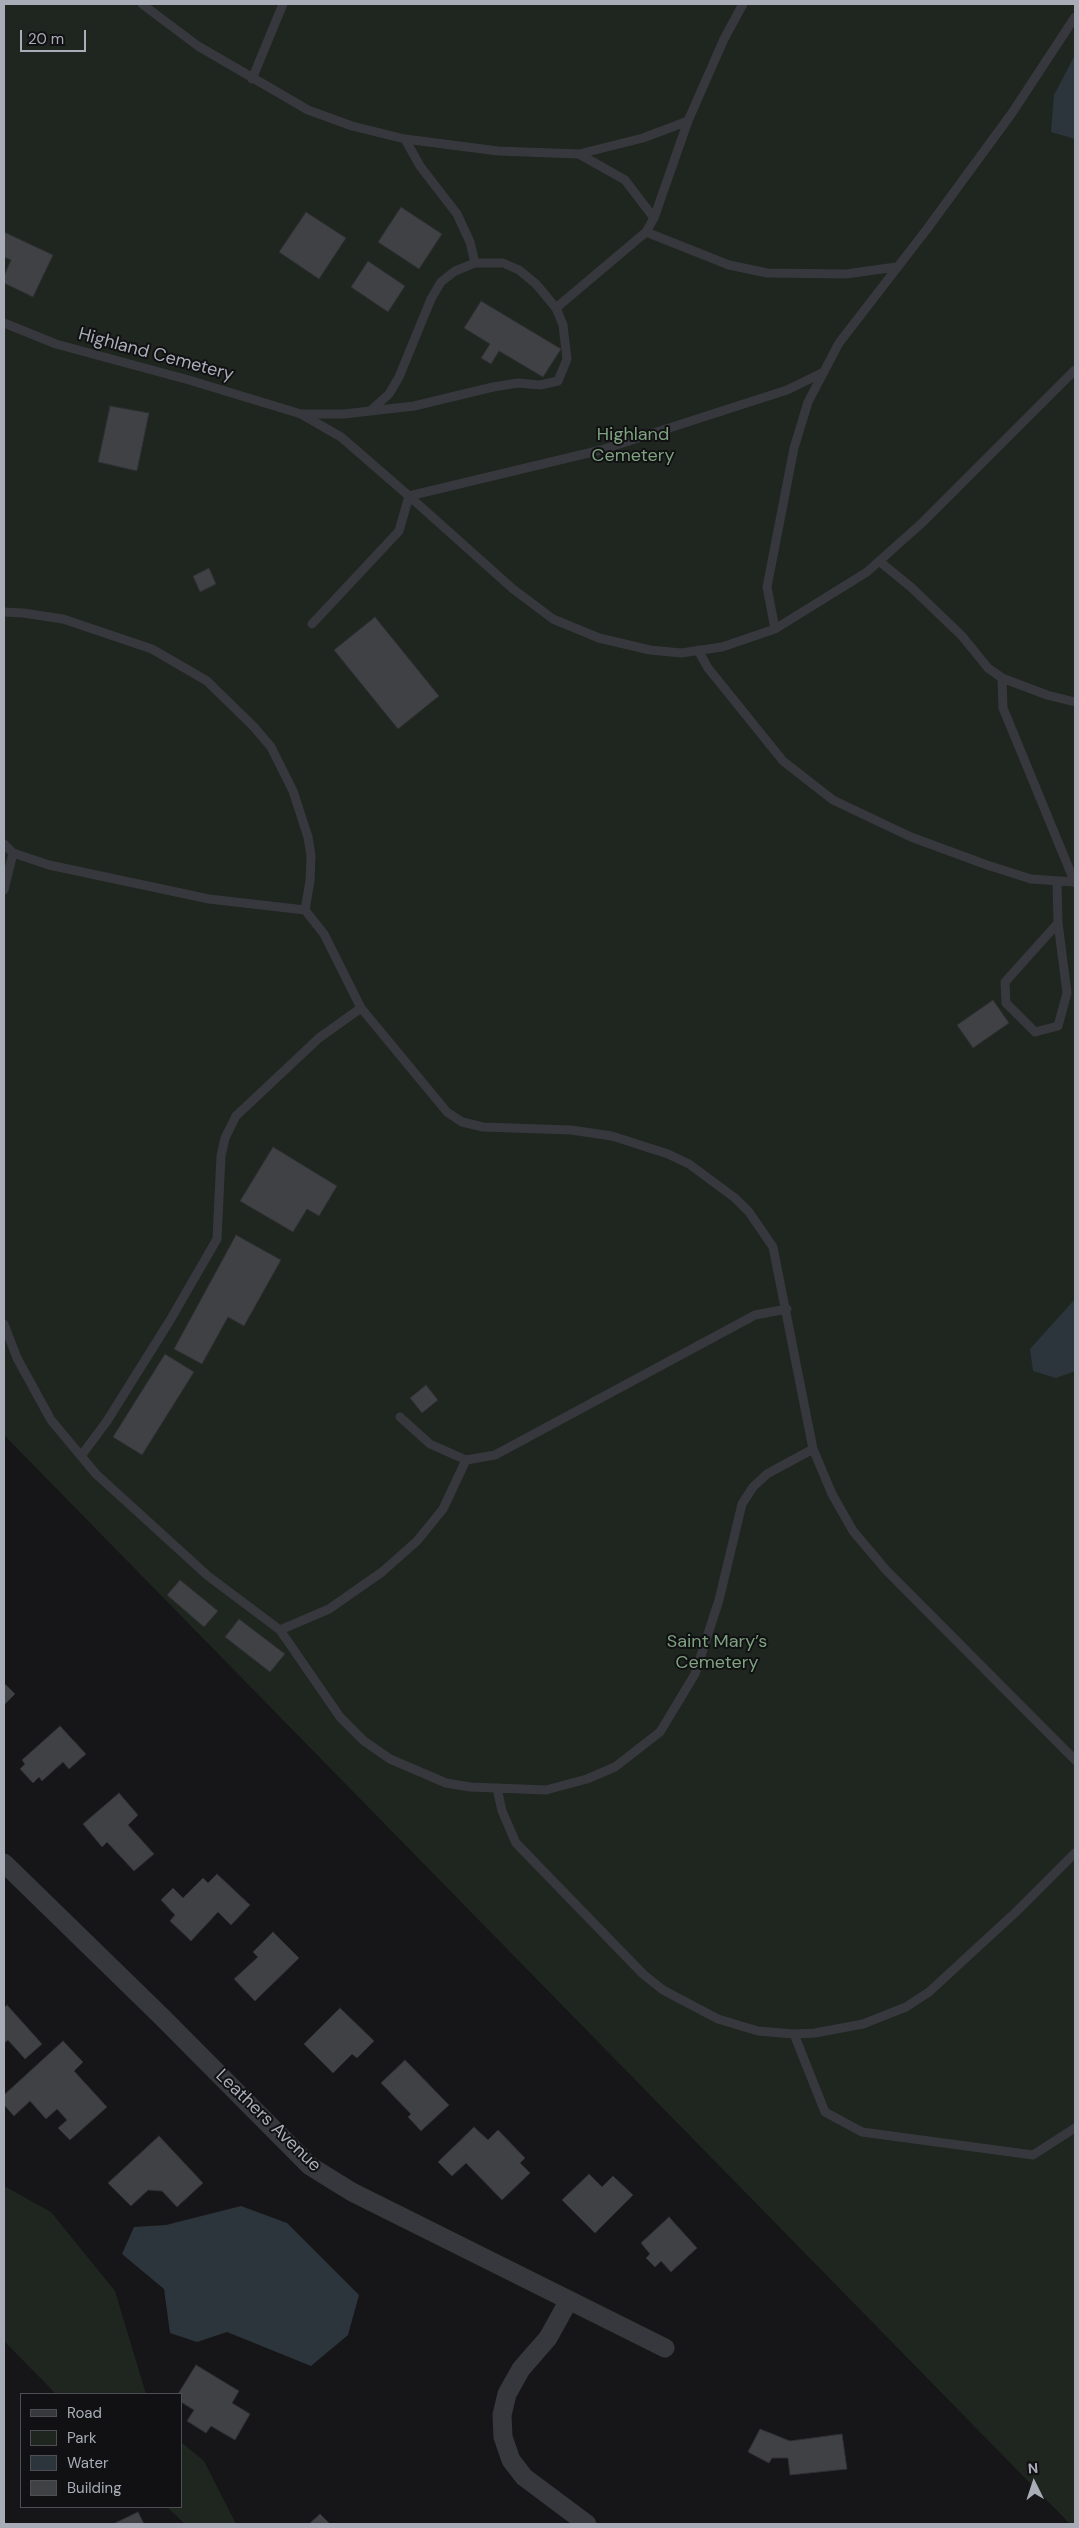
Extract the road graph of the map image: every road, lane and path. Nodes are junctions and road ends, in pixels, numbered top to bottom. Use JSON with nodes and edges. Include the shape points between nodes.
{"nodes":[{"id":1,"x":142,"y":4,"type":"edge"},
{"id":2,"x":283,"y":4,"type":"edge"},
{"id":3,"x":742,"y":4,"type":"edge"},
{"id":4,"x":1075,"y":17,"type":"edge"},
{"id":5,"x":252,"y":79,"type":"junction"},
{"id":6,"x":688,"y":121,"type":"junction"},
{"id":7,"x":405,"y":139,"type":"junction"},
{"id":8,"x":579,"y":154,"type":"junction"},
{"id":9,"x":654,"y":218,"type":"junction"},
{"id":10,"x":646,"y":232,"type":"junction"},
{"id":11,"x":475,"y":263,"type":"junction"},
{"id":12,"x":896,"y":268,"type":"junction"},
{"id":13,"x":556,"y":308,"type":"junction"},
{"id":14,"x":4,"y":323,"type":"edge"},
{"id":15,"x":824,"y":372,"type":"junction"},
{"id":16,"x":1074,"y":374,"type":"edge"},
{"id":17,"x":370,"y":411,"type":"junction"},
{"id":18,"x":301,"y":414,"type":"junction"},
{"id":19,"x":410,"y":496,"type":"junction"},
{"id":20,"x":879,"y":561,"type":"junction"},
{"id":21,"x":4,"y":612,"type":"edge"},
{"id":22,"x":312,"y":624,"type":"dead end"},
{"id":23,"x":776,"y":629,"type":"junction"},
{"id":24,"x":698,"y":650,"type":"junction"},
{"id":25,"x":1002,"y":678,"type":"junction"},
{"id":26,"x":1075,"y":702,"type":"edge"},
{"id":27,"x":4,"y":844,"type":"edge"},
{"id":28,"x":13,"y":853,"type":"junction"},
{"id":29,"x":1056,"y":882,"type":"junction"},
{"id":30,"x":1075,"y":882,"type":"edge"},
{"id":31,"x":4,"y":890,"type":"edge"},
{"id":32,"x":305,"y":910,"type":"junction"},
{"id":33,"x":1058,"y":923,"type":"junction"},
{"id":34,"x":361,"y":1008,"type":"junction"},
{"id":35,"x":787,"y":1309,"type":"junction"},
{"id":36,"x":4,"y":1324,"type":"edge"},
{"id":37,"x":400,"y":1417,"type":"dead end"},
{"id":38,"x":812,"y":1448,"type":"junction"},
{"id":39,"x":81,"y":1456,"type":"junction"},
{"id":40,"x":466,"y":1460,"type":"junction"},
{"id":41,"x":280,"y":1630,"type":"junction"},
{"id":42,"x":1075,"y":1760,"type":"edge"},
{"id":43,"x":497,"y":1788,"type":"junction"},
{"id":44,"x":1075,"y":1853,"type":"edge"},
{"id":45,"x":4,"y":1863,"type":"edge"},
{"id":46,"x":794,"y":2034,"type":"junction"},
{"id":47,"x":1075,"y":2128,"type":"edge"},
{"id":48,"x":569,"y":2300,"type":"junction"},
{"id":49,"x":665,"y":2348,"type":"dead end"},
{"id":50,"x":587,"y":2524,"type":"edge"}],
"edges":[{"from":1,"to":5,"type":"lane","via":[[198,46]]},
{"from":2,"to":5,"type":"lane"},
{"from":3,"to":6,"type":"lane"},
{"from":4,"to":12,"type":"lane","via":[[1012,113]]},
{"from":5,"to":7,"type":"lane","via":[[308,110],[352,126]]},
{"from":6,"to":8,"type":"lane","via":[[644,138]]},
{"from":6,"to":9,"type":"lane"},
{"from":7,"to":8,"type":"lane","via":[[498,151]]},
{"from":7,"to":11,"type":"lane","via":[[420,166],[457,214],[470,242]]},
{"from":8,"to":9,"type":"lane","via":[[625,180]]},
{"from":9,"to":10,"type":"lane"},
{"from":10,"to":12,"type":"lane","via":[[729,265],[767,273],[846,274]]},
{"from":10,"to":13,"type":"lane"},
{"from":11,"to":13,"type":"lane","via":[[503,263],[519,270]]},
{"from":11,"to":17,"type":"lane","via":[[455,271],[440,282],[430,298],[399,377],[389,394]]},
{"from":12,"to":15,"type":"lane","via":[[839,343]]},
{"from":13,"to":17,"type":"lane","via":[[563,325],[567,359],[558,381],[540,385],[518,383],[414,406]]},
{"from":14,"to":18,"type":"lane","name":"Highland Cemetery","via":[[56,344]]},
{"from":15,"to":19,"type":"lane","via":[[787,390],[601,450]]},
{"from":15,"to":23,"type":"lane","via":[[808,402],[794,448],[771,569],[768,587]]},
{"from":16,"to":20,"type":"lane"},
{"from":17,"to":18,"type":"lane"},
{"from":18,"to":19,"type":"lane","via":[[341,437]]},
{"from":19,"to":22,"type":"lane","via":[[399,531]]},
{"from":19,"to":24,"type":"lane","via":[[513,589],[554,619],[599,638],[650,650],[681,653]]},
{"from":20,"to":23,"type":"lane","via":[[867,572]]},
{"from":20,"to":25,"type":"lane","via":[[912,588],[962,636],[988,668]]},
{"from":21,"to":32,"type":"lane","via":[[63,620],[152,649],[207,682],[254,727],[270,747],[293,791],[308,837],[310,881]]},
{"from":23,"to":24,"type":"lane","via":[[722,647]]},
{"from":24,"to":29,"type":"lane","via":[[708,668],[783,761],[833,800],[910,837],[1031,879]]},
{"from":25,"to":26,"type":"lane"},
{"from":25,"to":30,"type":"lane","via":[[1003,708]]},
{"from":27,"to":28,"type":"lane"},
{"from":28,"to":31,"type":"lane"},
{"from":28,"to":32,"type":"lane","via":[[49,865],[209,899]]},
{"from":29,"to":30,"type":"lane"},
{"from":29,"to":33,"type":"lane"},
{"from":32,"to":34,"type":"lane","via":[[324,934]]},
{"from":33,"to":33,"type":"lane","via":[[1067,994],[1058,1026],[1035,1032],[1006,1003],[1005,982]]},
{"from":34,"to":35,"type":"lane","via":[[447,1112],[462,1122],[483,1127],[571,1130],[612,1136],[689,1164],[750,1212],[773,1247]]},
{"from":34,"to":39,"type":"lane","via":[[319,1038],[236,1116],[225,1138],[221,1156],[217,1239],[117,1404]]},
{"from":35,"to":38,"type":"lane"},
{"from":35,"to":40,"type":"lane","via":[[755,1315],[494,1455]]},
{"from":36,"to":39,"type":"lane","via":[[17,1358],[50,1420]]},
{"from":37,"to":40,"type":"lane","via":[[430,1444]]},
{"from":38,"to":42,"type":"lane","via":[[832,1494],[854,1531],[886,1570]]},
{"from":38,"to":43,"type":"lane","via":[[767,1474],[742,1504],[719,1600],[695,1674],[660,1732],[615,1768],[587,1779],[546,1790]]},
{"from":39,"to":41,"type":"lane","via":[[96,1474],[208,1576]]},
{"from":40,"to":41,"type":"lane","via":[[443,1509],[417,1541],[382,1572],[329,1610]]},
{"from":41,"to":43,"type":"lane","via":[[340,1717],[364,1741],[390,1759],[446,1783],[470,1788]]},
{"from":43,"to":46,"type":"lane","via":[[502,1811],[516,1843],[643,1974],[663,1990],[718,2019],[758,2031]]},
{"from":44,"to":46,"type":"lane","via":[[1017,1912],[928,1992],[906,2007],[863,2024]]},
{"from":45,"to":48,"type":"street","name":"Leathers Avenue","via":[[310,2166],[352,2192]]},
{"from":46,"to":47,"type":"lane","via":[[825,2112],[862,2132],[1033,2155]]},
{"from":48,"to":49,"type":"street","name":"Leathers Avenue"},
{"from":48,"to":50,"type":"street","via":[[548,2338],[521,2369],[507,2394],[502,2415],[503,2437],[511,2460],[524,2477]]}]}
